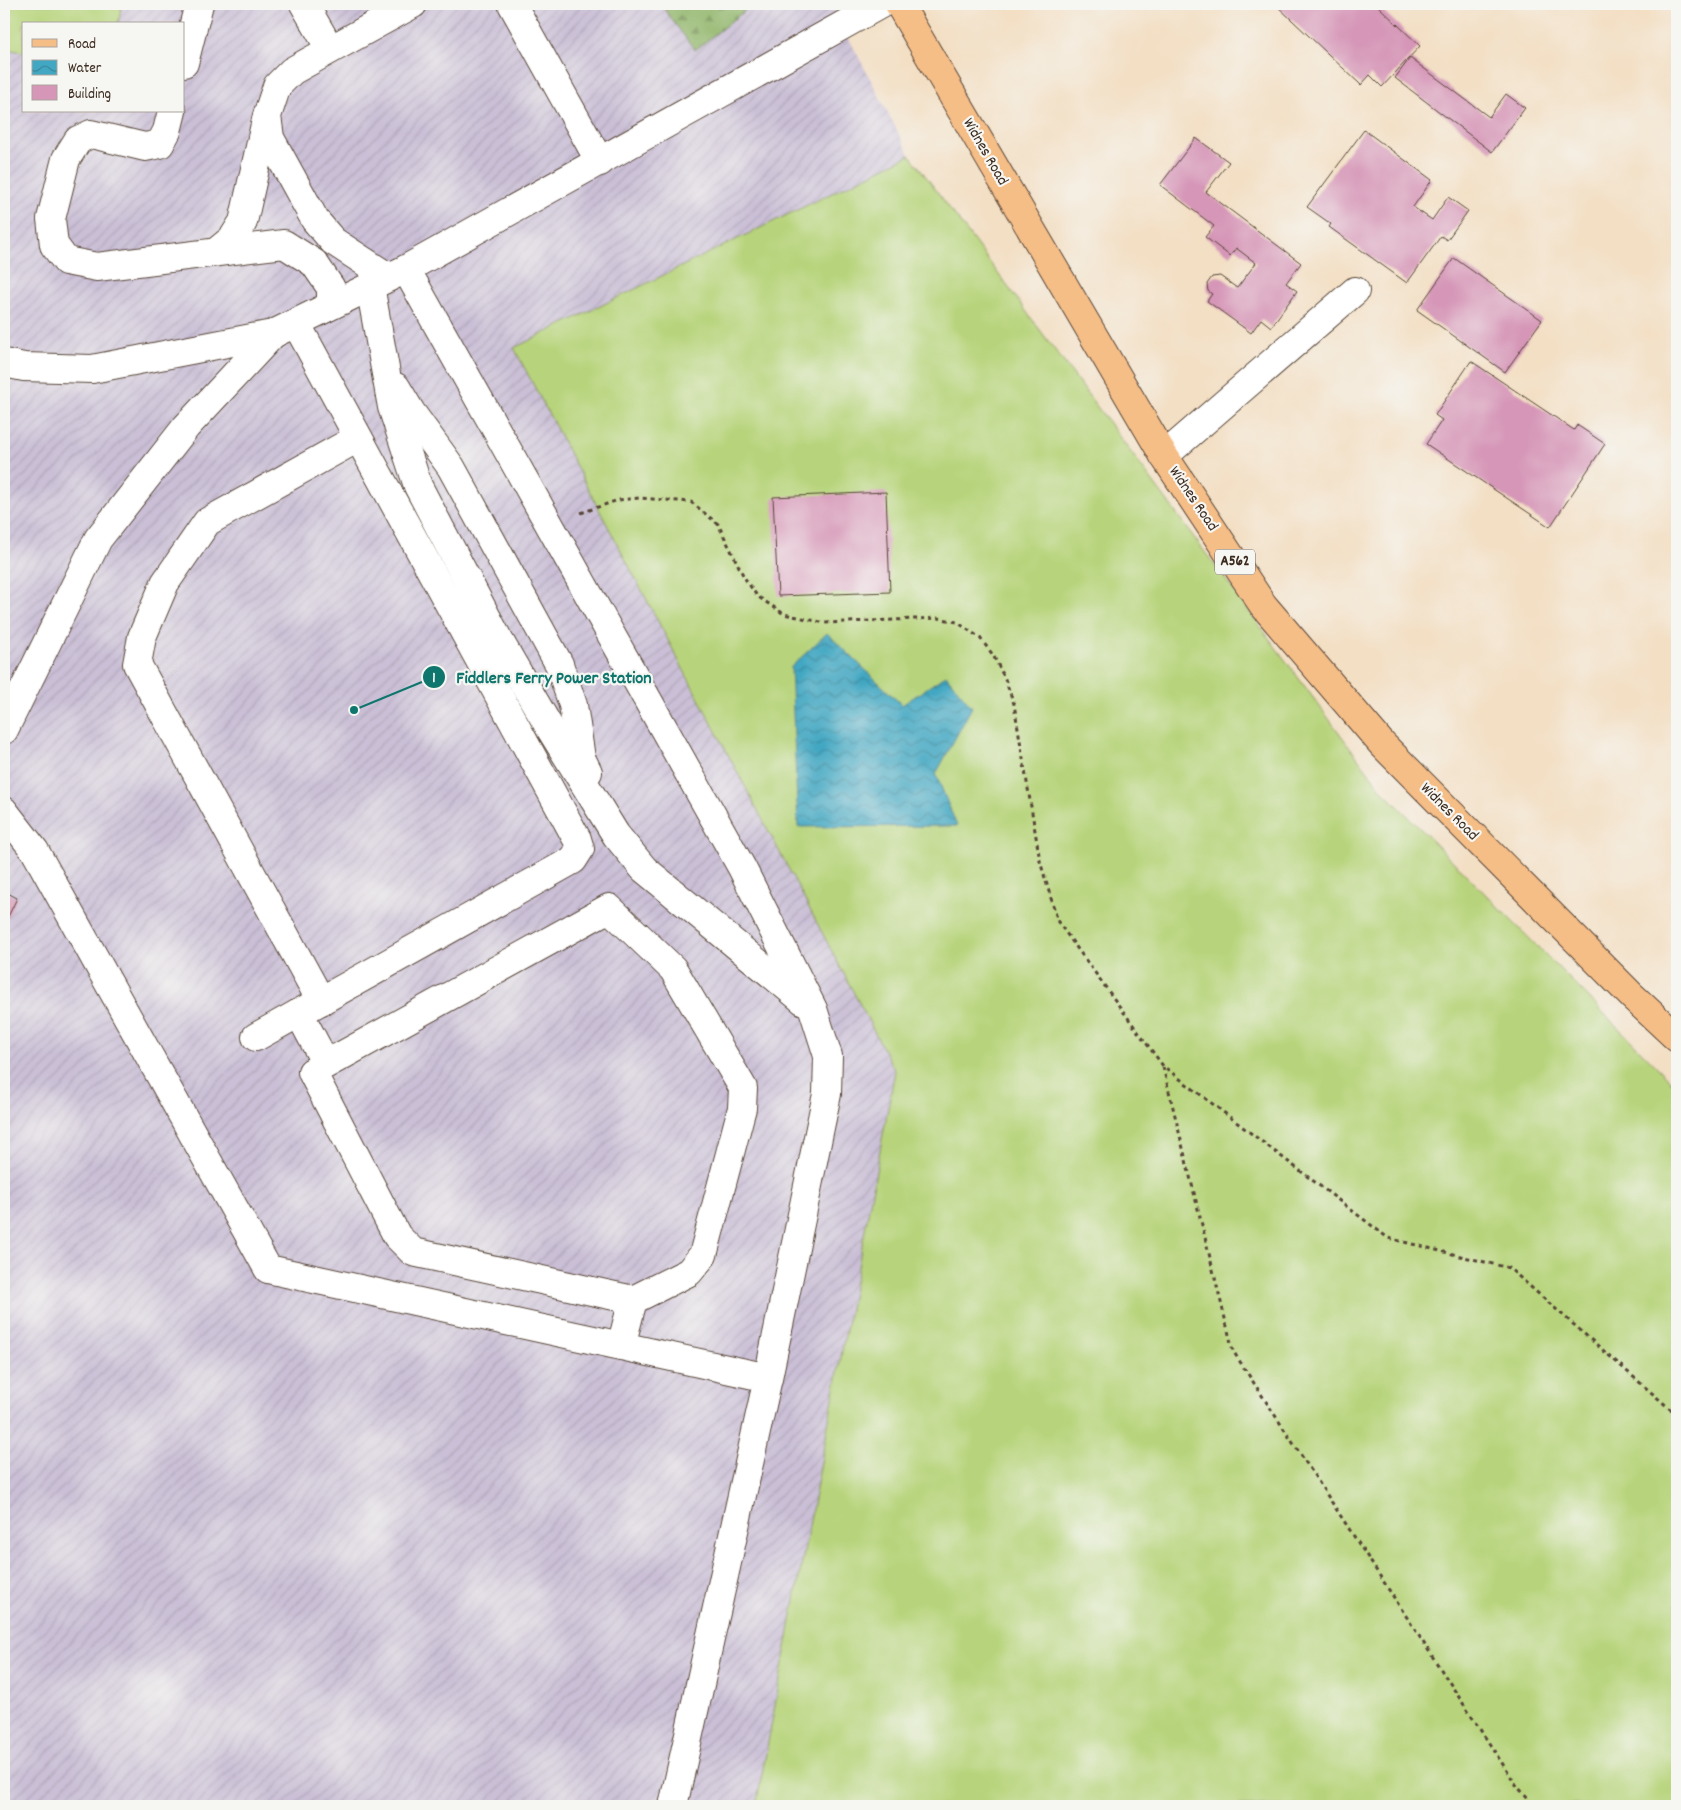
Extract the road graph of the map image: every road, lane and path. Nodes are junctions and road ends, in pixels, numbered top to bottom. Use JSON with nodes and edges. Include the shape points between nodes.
{"nodes":[{"id":1,"x":199,"y":4,"type":"edge"},
{"id":2,"x":304,"y":4,"type":"edge"},
{"id":3,"x":413,"y":4,"type":"edge"},
{"id":4,"x":512,"y":4,"type":"edge"},
{"id":5,"x":881,"y":4,"type":"edge"},
{"id":6,"x":899,"y":4,"type":"edge"},
{"id":7,"x":330,"y":49,"type":"junction"},
{"id":8,"x":185,"y":59,"type":"edge"},
{"id":9,"x":172,"y":112,"type":"edge"},
{"id":10,"x":267,"y":116,"type":"junction"},
{"id":11,"x":600,"y":162,"type":"junction"},
{"id":12,"x":216,"y":252,"type":"junction"},
{"id":13,"x":388,"y":277,"type":"junction"},
{"id":14,"x":1355,"y":291,"type":"dead end"},
{"id":15,"x":331,"y":305,"type":"junction"},
{"id":16,"x":284,"y":329,"type":"junction"},
{"id":17,"x":4,"y":363,"type":"edge"},
{"id":18,"x":385,"y":370,"type":"junction"},
{"id":19,"x":358,"y":438,"type":"junction"},
{"id":20,"x":1164,"y":456,"type":"junction"},
{"id":21,"x":552,"y":527,"type":"junction"},
{"id":22,"x":4,"y":730,"type":"edge"},
{"id":23,"x":4,"y":811,"type":"edge"},
{"id":24,"x":616,"y":836,"type":"junction"},
{"id":25,"x":310,"y":1007,"type":"junction"},
{"id":26,"x":813,"y":1009,"type":"junction"},
{"id":27,"x":256,"y":1037,"type":"dead end"},
{"id":28,"x":1677,"y":1038,"type":"edge"},
{"id":29,"x":326,"y":1064,"type":"junction"},
{"id":30,"x":1163,"y":1066,"type":"junction"},
{"id":31,"x":633,"y":1300,"type":"junction"},
{"id":32,"x":621,"y":1346,"type":"junction"},
{"id":33,"x":768,"y":1378,"type":"junction"},
{"id":34,"x":1677,"y":1415,"type":"edge"},
{"id":35,"x":672,"y":1806,"type":"edge"},
{"id":36,"x":1534,"y":1806,"type":"edge"}],
"edges":[{"from":1,"to":8,"type":"lane"},
{"from":2,"to":7,"type":"lane"},
{"from":3,"to":7,"type":"lane"},
{"from":4,"to":11,"type":"lane"},
{"from":5,"to":11,"type":"lane"},
{"from":6,"to":20,"type":"main road","name":"Widnes Road","number":"A562"},
{"from":7,"to":10,"type":"lane","via":[[292,71],[276,86]]},
{"from":9,"to":12,"type":"lane","via":[[160,144],[145,147],[91,134],[78,140],[66,160],[51,220],[54,245],[66,261],[97,267]]},
{"from":10,"to":12,"type":"lane","via":[[243,222],[233,238]]},
{"from":10,"to":13,"type":"lane","via":[[270,138],[315,220],[333,242]]},
{"from":11,"to":13,"type":"lane"},
{"from":12,"to":15,"type":"lane","via":[[284,244],[314,263],[331,288]]},
{"from":13,"to":15,"type":"lane"},
{"from":13,"to":18,"type":"lane"},
{"from":13,"to":21,"type":"lane"},
{"from":14,"to":20,"type":"lane"},
{"from":15,"to":16,"type":"lane"},
{"from":16,"to":17,"type":"lane","via":[[92,369],[24,367]]},
{"from":16,"to":19,"type":"lane"},
{"from":16,"to":22,"type":"lane","via":[[186,427],[98,540]]},
{"from":18,"to":24,"type":"lane","via":[[392,407],[418,486],[496,635]]},
{"from":18,"to":24,"type":"lane","via":[[451,467],[560,664],[573,705],[582,758]]},
{"from":19,"to":25,"type":"lane","via":[[207,522],[165,583],[142,637],[137,664]]},
{"from":19,"to":25,"type":"lane","via":[[580,849],[574,860]]},
{"from":20,"to":28,"type":"main road","name":"Widnes Road","number":"A562","via":[[1263,605],[1382,744]]},
{"from":21,"to":26,"type":"lane","via":[[742,868]]},
{"from":21,"to":30,"type":"path","via":[[577,514],[618,500],[640,498],[691,502],[718,524],[757,596],[784,614],[825,623],[938,618],[957,622],[980,638],[993,655],[1014,704],[1040,861],[1058,922]]},
{"from":23,"to":32,"type":"lane","via":[[35,851],[268,1269]]},
{"from":24,"to":26,"type":"lane","via":[[644,869]]},
{"from":25,"to":27,"type":"lane"},
{"from":25,"to":29,"type":"lane"},
{"from":26,"to":33,"type":"lane","via":[[828,1056],[827,1094]]},
{"from":29,"to":31,"type":"lane","via":[[312,1072],[397,1236],[413,1252]]},
{"from":29,"to":31,"type":"lane","via":[[609,908],[673,968],[742,1088],[742,1108],[703,1255],[689,1272]]},
{"from":30,"to":34,"type":"path","via":[[1388,1238],[1509,1268]]},
{"from":30,"to":36,"type":"path","via":[[1232,1351],[1517,1786]]},
{"from":31,"to":32,"type":"lane"},
{"from":32,"to":33,"type":"lane"},
{"from":33,"to":35,"type":"lane"}]}
